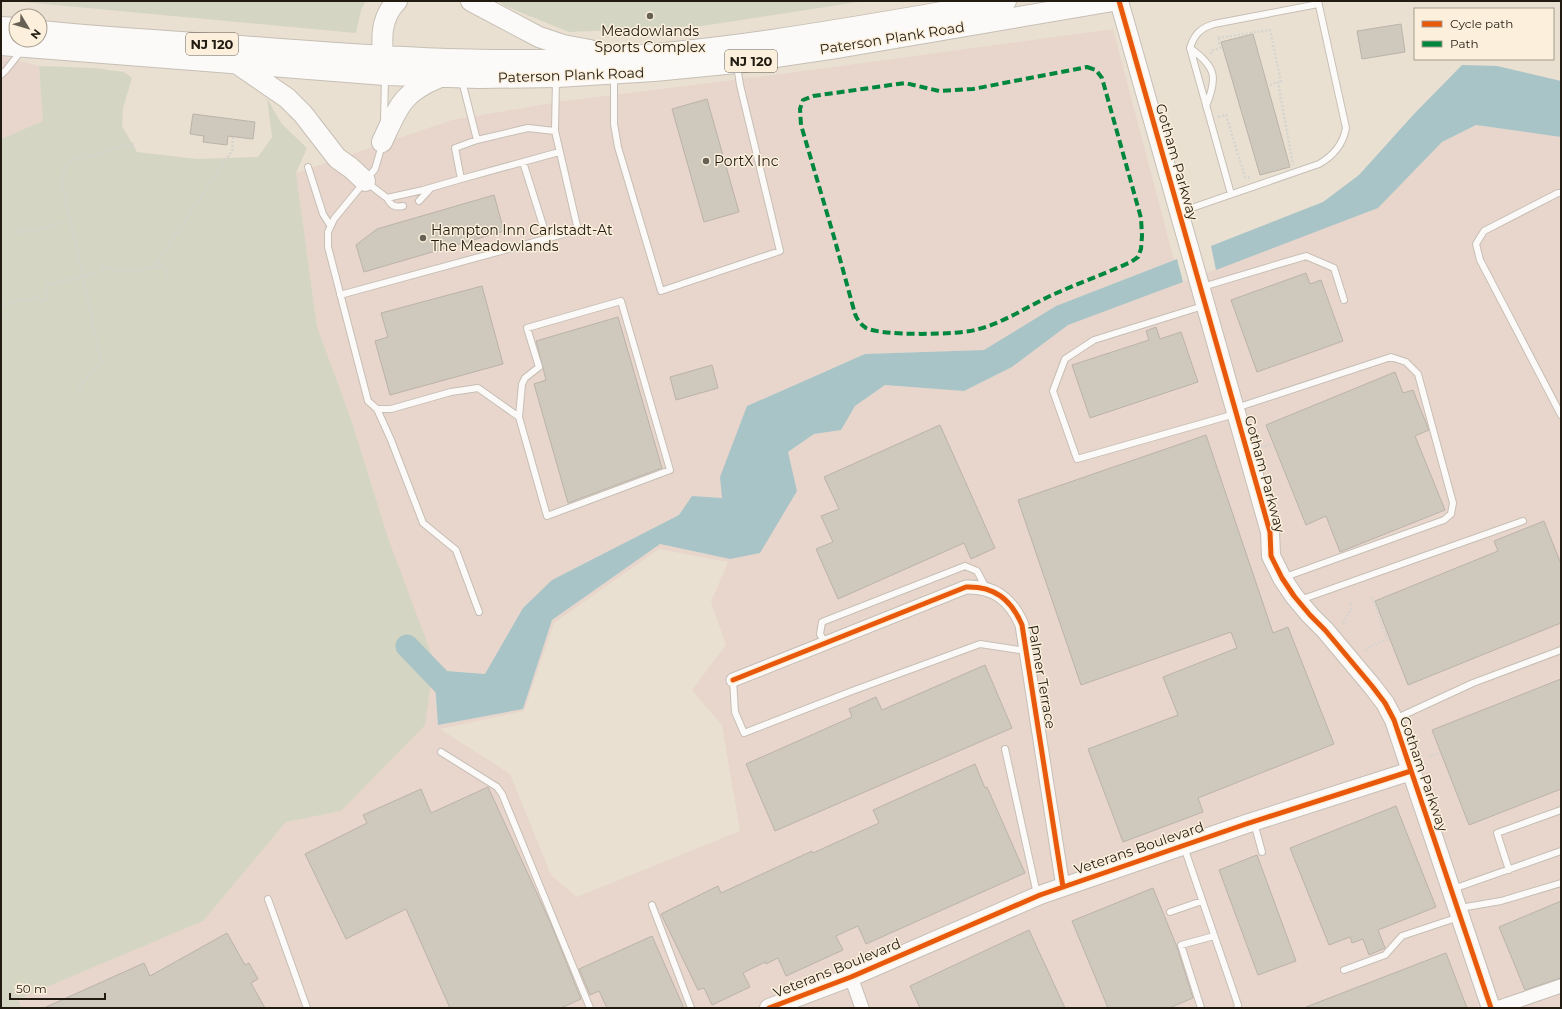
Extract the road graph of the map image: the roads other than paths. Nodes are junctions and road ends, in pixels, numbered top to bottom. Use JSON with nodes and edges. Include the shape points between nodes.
{"nodes":[{"id":1,"x":398,"y":1,"type":"edge"},
{"id":2,"x":471,"y":1,"type":"edge"},
{"id":3,"x":1006,"y":1,"type":"edge"},
{"id":4,"x":1113,"y":1,"type":"edge"},
{"id":5,"x":1119,"y":1,"type":"edge"},
{"id":6,"x":1318,"y":2,"type":"edge"},
{"id":7,"x":48,"y":32,"type":"edge"},
{"id":8,"x":16,"y":48,"type":"edge"},
{"id":9,"x":23,"y":48,"type":"edge"},
{"id":10,"x":37,"y":48,"type":"edge"},
{"id":11,"x":1190,"y":48,"type":"junction"},
{"id":12,"x":1,"y":50,"type":"edge"},
{"id":13,"x":627,"y":56,"type":"junction"},
{"id":14,"x":736,"y":63,"type":"junction"},
{"id":15,"x":238,"y":64,"type":"junction"},
{"id":16,"x":384,"y":66,"type":"junction"},
{"id":17,"x":614,"y":74,"type":"junction"},
{"id":18,"x":1,"y":75,"type":"edge"},
{"id":19,"x":441,"y":77,"type":"junction"},
{"id":20,"x":461,"y":77,"type":"junction"},
{"id":21,"x":556,"y":77,"type":"junction"},
{"id":22,"x":1206,"y":106,"type":"junction"},
{"id":23,"x":555,"y":131,"type":"junction"},
{"id":24,"x":477,"y":140,"type":"junction"},
{"id":25,"x":382,"y":142,"type":"junction"},
{"id":26,"x":560,"y":152,"type":"junction"},
{"id":27,"x":523,"y":162,"type":"junction"},
{"id":28,"x":308,"y":167,"type":"dead end"},
{"id":29,"x":461,"y":178,"type":"junction"},
{"id":30,"x":365,"y":181,"type":"junction"},
{"id":31,"x":431,"y":188,"type":"junction"},
{"id":32,"x":1561,"y":193,"type":"edge"},
{"id":33,"x":1231,"y":194,"type":"junction"},
{"id":34,"x":387,"y":198,"type":"junction"},
{"id":35,"x":420,"y":201,"type":"dead end"},
{"id":36,"x":403,"y":206,"type":"dead end"},
{"id":37,"x":1178,"y":212,"type":"junction"},
{"id":38,"x":330,"y":225,"type":"junction"},
{"id":39,"x":547,"y":238,"type":"junction"},
{"id":40,"x":1200,"y":288,"type":"junction"},
{"id":41,"x":340,"y":294,"type":"junction"},
{"id":42,"x":1344,"y":300,"type":"dead end"},
{"id":43,"x":1205,"y":305,"type":"junction"},
{"id":44,"x":376,"y":409,"type":"junction"},
{"id":45,"x":1236,"y":411,"type":"junction"},
{"id":46,"x":1561,"y":414,"type":"edge"},
{"id":47,"x":519,"y":416,"type":"junction"},
{"id":48,"x":1523,"y":520,"type":"dead end"},
{"id":49,"x":1282,"y":578,"type":"junction"},
{"id":50,"x":986,"y":589,"type":"junction"},
{"id":51,"x":1298,"y":601,"type":"junction"},
{"id":52,"x":479,"y":612,"type":"dead end"},
{"id":53,"x":826,"y":643,"type":"junction"},
{"id":54,"x":1561,"y":650,"type":"edge"},
{"id":55,"x":1026,"y":651,"type":"junction"},
{"id":56,"x":733,"y":680,"type":"joint"},
{"id":57,"x":1394,"y":720,"type":"junction"},
{"id":58,"x":1005,"y":749,"type":"dead end"},
{"id":59,"x":441,"y":752,"type":"dead end"},
{"id":60,"x":1411,"y":771,"type":"junction"},
{"id":61,"x":1561,"y":810,"type":"edge"},
{"id":62,"x":1253,"y":822,"type":"junction"},
{"id":63,"x":1183,"y":846,"type":"junction"},
{"id":64,"x":1561,"y":851,"type":"edge"},
{"id":65,"x":1262,"y":852,"type":"dead end"},
{"id":66,"x":1509,"y":870,"type":"junction"},
{"id":67,"x":1561,"y":883,"type":"edge"},
{"id":68,"x":1063,"y":886,"type":"junction"},
{"id":69,"x":1451,"y":889,"type":"junction"},
{"id":70,"x":1037,"y":896,"type":"junction"},
{"id":71,"x":268,"y":899,"type":"dead end"},
{"id":72,"x":1202,"y":901,"type":"junction"},
{"id":73,"x":652,"y":905,"type":"dead end"},
{"id":74,"x":1170,"y":912,"type":"dead end"},
{"id":75,"x":1459,"y":912,"type":"junction"},
{"id":76,"x":1214,"y":936,"type":"junction"},
{"id":77,"x":1344,"y":970,"type":"dead end"},
{"id":78,"x":851,"y":977,"type":"junction"},
{"id":79,"x":1561,"y":986,"type":"edge"},
{"id":80,"x":307,"y":1008,"type":"edge"},
{"id":81,"x":590,"y":1008,"type":"edge"},
{"id":82,"x":691,"y":1008,"type":"edge"},
{"id":83,"x":769,"y":1008,"type":"edge"},
{"id":84,"x":862,"y":1008,"type":"edge"},
{"id":85,"x":1202,"y":1008,"type":"edge"},
{"id":86,"x":1238,"y":1008,"type":"edge"},
{"id":87,"x":1491,"y":1008,"type":"edge"},
{"id":88,"x":1497,"y":1008,"type":"edge"}],
"edges":[{"from":1,"to":16,"type":"main road","via":[[392,7],[384,24]]},
{"from":2,"to":13,"type":"main road","via":[[551,42]]},
{"from":3,"to":13,"type":"main road","name":"Paterson Plank Road","number":"NJ 120","via":[[772,40]]},
{"from":4,"to":14,"type":"main road","name":"Paterson Plank Road","number":"NJ 120"},
{"from":5,"to":37,"type":"street","name":"Gotham Parkway"},
{"from":6,"to":11,"type":"lane","via":[[1206,26],[1192,39]]},
{"from":6,"to":33,"type":"lane","via":[[1346,128],[1345,137],[1334,153],[1319,164]]},
{"from":7,"to":16,"type":"main road","number":"NJ 120"},
{"from":8,"to":12,"type":"main road"},
{"from":9,"to":18,"type":"lane"},
{"from":10,"to":15,"type":"main road","name":"Paterson Plank Road","number":"NJ 120"},
{"from":11,"to":22,"type":"lane"},
{"from":11,"to":22,"type":"lane","via":[[1204,59],[1214,75]]},
{"from":13,"to":16,"type":"main road","name":"Paterson Plank Road","number":"NJ 120"},
{"from":14,"to":17,"type":"main road","name":"Paterson Plank Road","number":"NJ 120"},
{"from":14,"to":17,"type":"lane","via":[[780,251],[661,291],[618,147],[614,124]]},
{"from":15,"to":16,"type":"main road","name":"Paterson Plank Road","number":"NJ 120"},
{"from":15,"to":30,"type":"main road","via":[[287,98],[303,114],[337,158]]},
{"from":16,"to":19,"type":"main road","name":"Paterson Plank Road","number":"NJ 120"},
{"from":16,"to":25,"type":"lane","via":[[385,114]]},
{"from":17,"to":21,"type":"main road","name":"Paterson Plank Road","number":"NJ 120"},
{"from":19,"to":20,"type":"main road","name":"Paterson Plank Road","number":"NJ 120"},
{"from":19,"to":25,"type":"main road","via":[[422,85],[406,97]]},
{"from":20,"to":21,"type":"main road","name":"Paterson Plank Road","number":"NJ 120"},
{"from":20,"to":24,"type":"lane"},
{"from":21,"to":23,"type":"lane"},
{"from":22,"to":33,"type":"lane"},
{"from":23,"to":24,"type":"lane","via":[[528,128]]},
{"from":23,"to":26,"type":"lane"},
{"from":24,"to":29,"type":"lane","via":[[455,148]]},
{"from":25,"to":30,"type":"lane","via":[[374,169]]},
{"from":26,"to":27,"type":"lane"},
{"from":26,"to":39,"type":"lane","via":[[578,230]]},
{"from":27,"to":29,"type":"lane"},
{"from":27,"to":39,"type":"lane"},
{"from":28,"to":38,"type":"lane","via":[[323,214]]},
{"from":29,"to":31,"type":"lane"},
{"from":30,"to":34,"type":"lane"},
{"from":30,"to":38,"type":"lane"},
{"from":31,"to":34,"type":"lane"},
{"from":31,"to":35,"type":"lane"},
{"from":32,"to":46,"type":"lane","via":[[1484,231],[1476,244],[1480,260]]},
{"from":33,"to":37,"type":"lane"},
{"from":34,"to":36,"type":"lane","via":[[391,205]]},
{"from":37,"to":40,"type":"street","name":"Gotham Parkway"},
{"from":38,"to":41,"type":"lane","via":[[327,239]]},
{"from":39,"to":41,"type":"lane"},
{"from":40,"to":42,"type":"lane","via":[[1306,256],[1334,268]]},
{"from":40,"to":43,"type":"street","name":"Gotham Parkway"},
{"from":41,"to":44,"type":"lane","via":[[368,401]]},
{"from":43,"to":45,"type":"street","name":"Gotham Parkway"},
{"from":43,"to":45,"type":"lane","via":[[1094,340],[1065,359],[1053,391],[1077,459]]},
{"from":44,"to":47,"type":"lane","via":[[391,409],[451,392],[478,388]]},
{"from":44,"to":52,"type":"lane","via":[[391,440],[423,523],[456,550]]},
{"from":45,"to":49,"type":"street","name":"Gotham Parkway","via":[[1270,532],[1271,556]]},
{"from":45,"to":49,"type":"lane","via":[[1391,358],[1406,362],[1418,374],[1453,503],[1450,514],[1444,520]]},
{"from":47,"to":47,"type":"lane","via":[[522,384],[525,378],[539,367],[527,328],[621,301],[670,470],[547,516]]},
{"from":48,"to":51,"type":"lane"},
{"from":49,"to":51,"type":"street","name":"Gotham Parkway"},
{"from":50,"to":53,"type":"street","name":"Palmer Terrace","via":[[966,587]]},
{"from":50,"to":53,"type":"lane","via":[[977,571],[965,566],[822,622],[820,634]]},
{"from":50,"to":55,"type":"street","name":"Palmer Terrace","via":[[1004,598],[1017,612]]},
{"from":51,"to":57,"type":"street","name":"Gotham Parkway","via":[[1372,686]]},
{"from":53,"to":56,"type":"street","name":"Palmer Terrace"},
{"from":54,"to":57,"type":"lane","via":[[1473,683]]},
{"from":55,"to":56,"type":"lane","via":[[980,644],[744,733],[734,712]]},
{"from":55,"to":68,"type":"street","name":"Palmer Terrace"},
{"from":57,"to":60,"type":"street","name":"Gotham Parkway"},
{"from":58,"to":70,"type":"lane"},
{"from":59,"to":81,"type":"lane","via":[[496,787],[502,794]]},
{"from":60,"to":62,"type":"street","name":"Veterans Boulevard"},
{"from":60,"to":69,"type":"street","name":"Gotham Parkway"},
{"from":61,"to":66,"type":"lane","via":[[1497,833]]},
{"from":62,"to":63,"type":"street","name":"Veterans Boulevard"},
{"from":62,"to":65,"type":"lane"},
{"from":63,"to":68,"type":"street","name":"Veterans Boulevard"},
{"from":63,"to":72,"type":"lane"},
{"from":64,"to":66,"type":"lane"},
{"from":66,"to":69,"type":"lane"},
{"from":67,"to":75,"type":"lane"},
{"from":68,"to":70,"type":"street","name":"Veterans Boulevard"},
{"from":69,"to":75,"type":"street","name":"Gotham Parkway"},
{"from":70,"to":78,"type":"street","name":"Veterans Boulevard"},
{"from":71,"to":80,"type":"lane"},
{"from":72,"to":74,"type":"lane"},
{"from":72,"to":76,"type":"lane"},
{"from":73,"to":82,"type":"lane"},
{"from":75,"to":77,"type":"lane","via":[[1402,936],[1385,955]]},
{"from":75,"to":87,"type":"street","name":"Gotham Parkway"},
{"from":76,"to":85,"type":"lane","via":[[1181,945]]},
{"from":76,"to":86,"type":"lane"},
{"from":78,"to":83,"type":"street","name":"Veterans Boulevard"},
{"from":78,"to":84,"type":"street"},
{"from":79,"to":88,"type":"street"}]}
